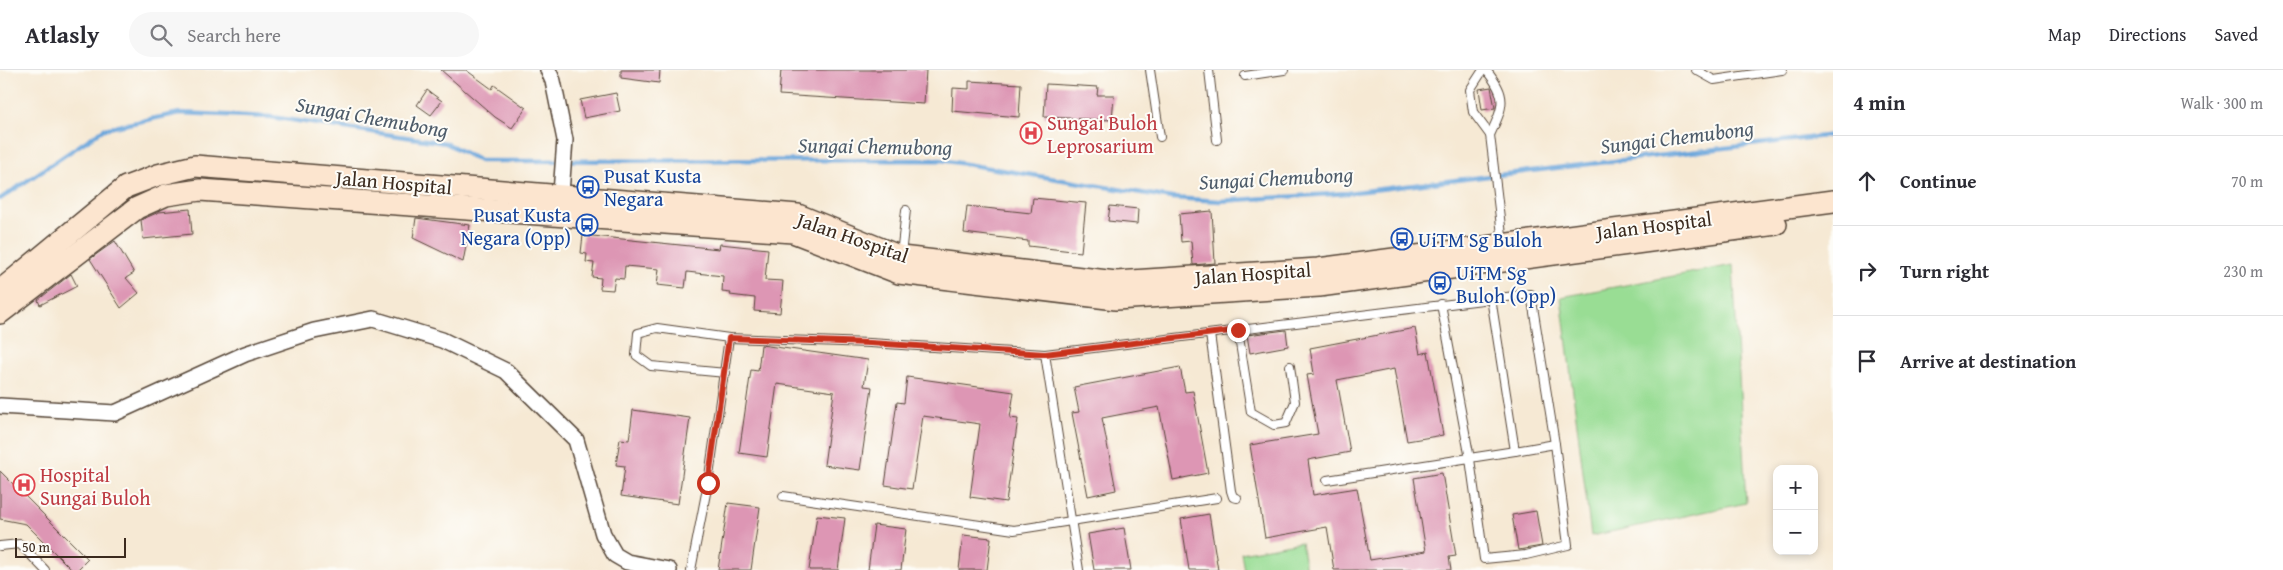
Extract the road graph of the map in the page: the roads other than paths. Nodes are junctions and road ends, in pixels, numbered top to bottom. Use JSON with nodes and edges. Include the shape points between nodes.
{"nodes":[{"id":1,"x":548,"y":70,"type":"edge"},
{"id":2,"x":1150,"y":70,"type":"edge"},
{"id":3,"x":1209,"y":70,"type":"edge"},
{"id":4,"x":1282,"y":70,"type":"edge"},
{"id":5,"x":1484,"y":70,"type":"edge"},
{"id":6,"x":1696,"y":70,"type":"edge"},
{"id":7,"x":1782,"y":70,"type":"edge"},
{"id":8,"x":1752,"y":73,"type":"edge"},
{"id":9,"x":1245,"y":76,"type":"dead end"},
{"id":10,"x":1490,"y":135,"type":"junction"},
{"id":11,"x":1160,"y":137,"type":"dead end"},
{"id":12,"x":1217,"y":140,"type":"dead end"},
{"id":13,"x":561,"y":197,"type":"junction"},
{"id":14,"x":1833,"y":201,"type":"edge"},
{"id":15,"x":906,"y":210,"type":"dead end"},
{"id":16,"x":1833,"y":216,"type":"edge"},
{"id":17,"x":1504,"y":243,"type":"junction"},
{"id":18,"x":900,"y":265,"type":"junction"},
{"id":19,"x":0,"y":291,"type":"edge"},
{"id":20,"x":1491,"y":298,"type":"junction"},
{"id":21,"x":1441,"y":304,"type":"junction"},
{"id":22,"x":0,"y":313,"type":"edge"},
{"id":23,"x":1238,"y":330,"type":"junction"},
{"id":24,"x":1210,"y":334,"type":"junction"},
{"id":25,"x":729,"y":338,"type":"junction"},
{"id":26,"x":1045,"y":354,"type":"junction"},
{"id":27,"x":1290,"y":366,"type":"dead end"},
{"id":28,"x":726,"y":373,"type":"junction"},
{"id":29,"x":0,"y":406,"type":"edge"},
{"id":30,"x":1555,"y":444,"type":"junction"},
{"id":31,"x":1514,"y":451,"type":"junction"},
{"id":32,"x":1470,"y":459,"type":"junction"},
{"id":33,"x":1327,"y":480,"type":"dead end"},
{"id":34,"x":783,"y":496,"type":"dead end"},
{"id":35,"x":1216,"y":498,"type":"dead end"},
{"id":36,"x":1237,"y":498,"type":"dead end"},
{"id":37,"x":1071,"y":520,"type":"junction"},
{"id":38,"x":0,"y":546,"type":"edge"},
{"id":39,"x":45,"y":570,"type":"edge"},
{"id":40,"x":669,"y":570,"type":"edge"},
{"id":41,"x":691,"y":570,"type":"edge"},
{"id":42,"x":1079,"y":570,"type":"edge"}],
"edges":[{"from":1,"to":13,"type":"street","via":[[565,140]]},
{"from":2,"to":11,"type":"lane"},
{"from":3,"to":12,"type":"lane"},
{"from":4,"to":9,"type":"lane"},
{"from":5,"to":10,"type":"lane","via":[[1499,86],[1502,109]]},
{"from":5,"to":10,"type":"lane","via":[[1470,90],[1473,112]]},
{"from":6,"to":8,"type":"lane","via":[[1714,80]]},
{"from":7,"to":8,"type":"lane"},
{"from":10,"to":17,"type":"lane"},
{"from":13,"to":18,"type":"main road","name":"Jalan Hospital","via":[[793,232]]},
{"from":13,"to":19,"type":"main road","name":"Jalan Hospital","via":[[194,166],[126,187]]},
{"from":13,"to":22,"type":"main road","name":"Jalan Hospital","via":[[200,190],[166,196],[137,208]]},
{"from":14,"to":17,"type":"main road","name":"Jalan Hospital"},
{"from":15,"to":18,"type":"lane"},
{"from":16,"to":17,"type":"main road","name":"Jalan Hospital"},
{"from":17,"to":18,"type":"main road","name":"Jalan Hospital","via":[[1319,286],[1116,299]]},
{"from":20,"to":21,"type":"lane"},
{"from":20,"to":30,"type":"lane","via":[[1532,294]]},
{"from":20,"to":31,"type":"lane"},
{"from":21,"to":23,"type":"lane"},
{"from":21,"to":32,"type":"lane"},
{"from":23,"to":24,"type":"lane"},
{"from":23,"to":27,"type":"lane","via":[[1251,412],[1274,425],[1286,423],[1296,402]]},
{"from":24,"to":26,"type":"lane"},
{"from":24,"to":36,"type":"lane","via":[[1230,491]]},
{"from":25,"to":26,"type":"lane"},
{"from":25,"to":28,"type":"lane"},
{"from":25,"to":28,"type":"lane","via":[[657,328],[638,333],[636,355],[651,366]]},
{"from":26,"to":37,"type":"lane"},
{"from":28,"to":41,"type":"lane"},
{"from":29,"to":40,"type":"street","via":[[115,413],[245,354],[314,331],[373,319],[442,340],[506,371],[576,440],[604,534],[615,555],[627,562]]},
{"from":30,"to":31,"type":"lane"},
{"from":30,"to":32,"type":"lane","via":[[1568,546],[1526,555],[1484,559]]},
{"from":31,"to":32,"type":"lane"},
{"from":32,"to":33,"type":"lane"},
{"from":34,"to":37,"type":"lane","via":[[1014,530]]},
{"from":35,"to":37,"type":"lane"},
{"from":37,"to":42,"type":"lane"},
{"from":38,"to":39,"type":"lane","via":[[20,544]]}]}
